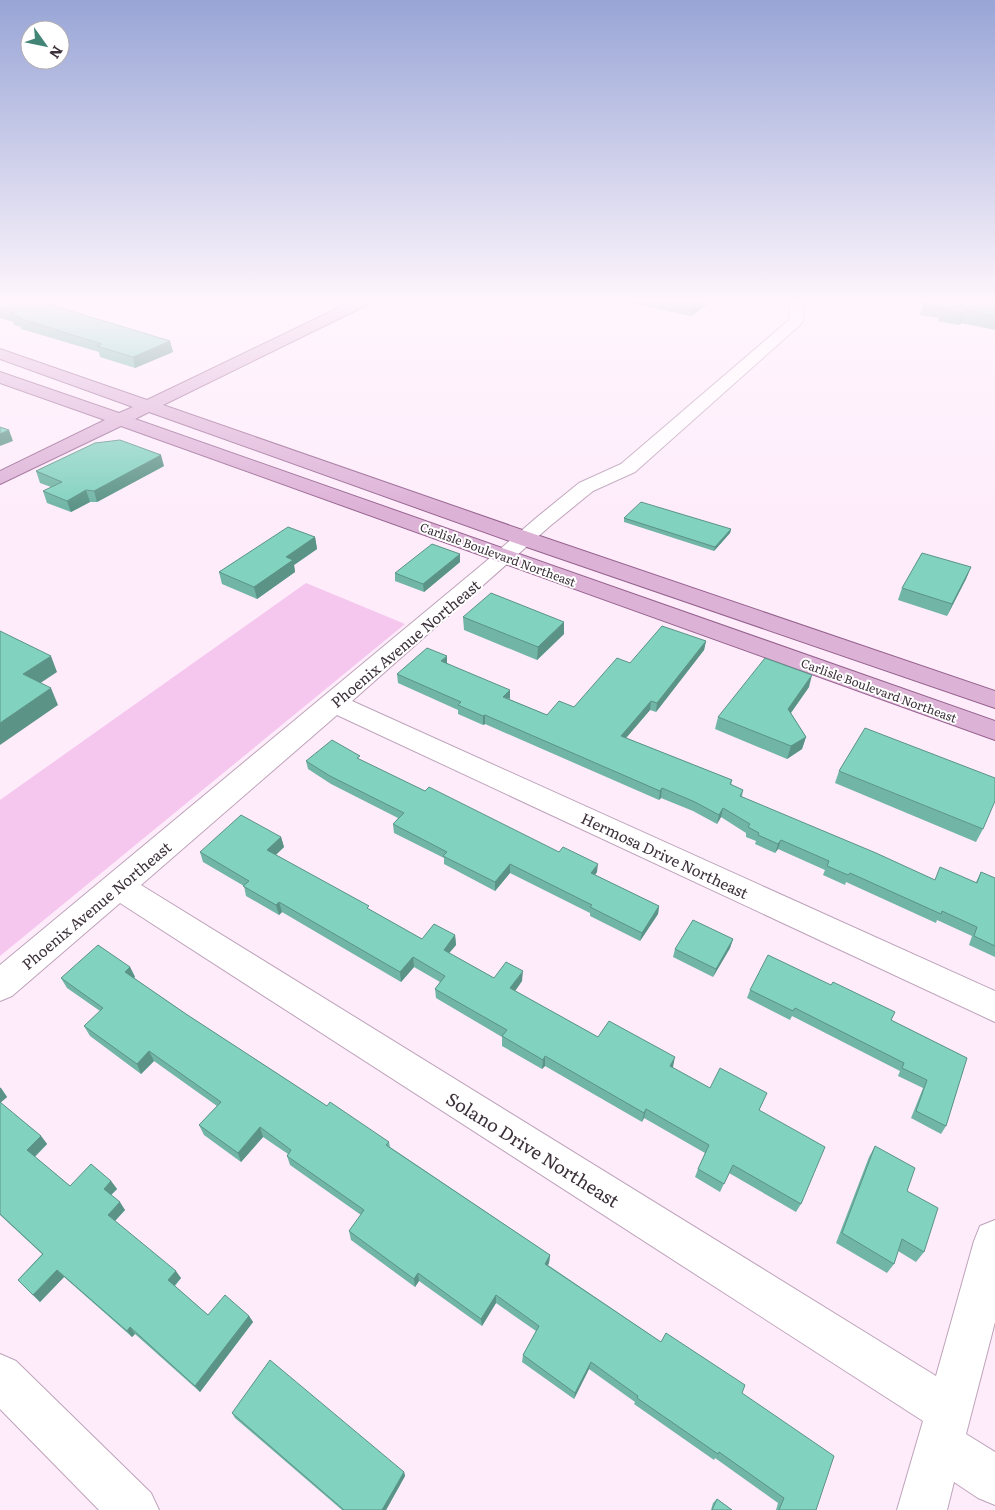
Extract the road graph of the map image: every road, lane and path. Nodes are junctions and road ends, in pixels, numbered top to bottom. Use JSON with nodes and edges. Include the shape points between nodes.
{"nodes":[{"id":1,"x":45,"y":369,"type":"edge"},
{"id":2,"x":188,"y":369,"type":"edge"},
{"id":3,"x":210,"y":369,"type":"edge"},
{"id":4,"x":741,"y":369,"type":"edge"},
{"id":5,"x":0,"y":377,"type":"edge"},
{"id":6,"x":168,"y":379,"type":"dead end"},
{"id":7,"x":151,"y":396,"type":"junction"},
{"id":8,"x":128,"y":398,"type":"junction"},
{"id":9,"x":100,"y":411,"type":"junction"},
{"id":10,"x":123,"y":420,"type":"junction"},
{"id":11,"x":73,"y":423,"type":"dead end"},
{"id":12,"x":0,"y":478,"type":"edge"},
{"id":13,"x":526,"y":539,"type":"junction"},
{"id":14,"x":505,"y":557,"type":"junction"},
{"id":15,"x":638,"y":604,"type":"junction"},
{"id":16,"x":830,"y":643,"type":"junction"},
{"id":17,"x":995,"y":700,"type":"edge"},
{"id":18,"x":334,"y":703,"type":"junction"},
{"id":19,"x":995,"y":731,"type":"edge"},
{"id":20,"x":118,"y":886,"type":"junction"},
{"id":21,"x":0,"y":986,"type":"edge"},
{"id":22,"x":995,"y":1007,"type":"edge"},
{"id":23,"x":995,"y":1242,"type":"edge"},
{"id":24,"x":0,"y":1376,"type":"edge"},
{"id":25,"x":944,"y":1427,"type":"junction"},
{"id":26,"x":995,"y":1480,"type":"edge"},
{"id":27,"x":134,"y":1510,"type":"edge"},
{"id":28,"x":922,"y":1510,"type":"edge"}],
"edges":[{"from":1,"to":8,"type":"main road","name":"Carlisle Boulevard Northeast"},
{"from":2,"to":6,"type":"main road"},
{"from":3,"to":7,"type":"main road"},
{"from":4,"to":13,"type":"street","name":"Phoenix Avenue Northeast","via":[[628,468],[586,487]]},
{"from":5,"to":9,"type":"main road","name":"Carlisle Boulevard Northeast"},
{"from":7,"to":8,"type":"main road","name":"Carlisle Boulevard Northeast"},
{"from":7,"to":10,"type":"main road"},
{"from":7,"to":13,"type":"main road","name":"Carlisle Boulevard Northeast"},
{"from":8,"to":9,"type":"main road"},
{"from":9,"to":10,"type":"main road","name":"Carlisle Boulevard Northeast"},
{"from":9,"to":11,"type":"main road"},
{"from":10,"to":12,"type":"main road"},
{"from":10,"to":14,"type":"main road","name":"Carlisle Boulevard Northeast"},
{"from":13,"to":14,"type":"street","name":"Phoenix Avenue Northeast"},
{"from":13,"to":16,"type":"main road","name":"Carlisle Boulevard Northeast"},
{"from":14,"to":15,"type":"main road","name":"Carlisle Boulevard Northeast"},
{"from":14,"to":18,"type":"street","name":"Phoenix Avenue Northeast"},
{"from":15,"to":16,"type":"main road","via":[[681,608],[800,649],[808,650]]},
{"from":15,"to":19,"type":"main road","name":"Carlisle Boulevard Northeast"},
{"from":16,"to":17,"type":"main road","name":"Carlisle Boulevard Northeast"},
{"from":18,"to":20,"type":"street","name":"Phoenix Avenue Northeast"},
{"from":18,"to":22,"type":"street","name":"Hermosa Drive Northeast"},
{"from":20,"to":21,"type":"street","name":"Phoenix Avenue Northeast"},
{"from":20,"to":25,"type":"street","name":"Solano Drive Northeast"},
{"from":23,"to":25,"type":"street"},
{"from":24,"to":27,"type":"street"},
{"from":25,"to":26,"type":"street","name":"Solano Drive Northeast"},
{"from":25,"to":28,"type":"street"}]}
